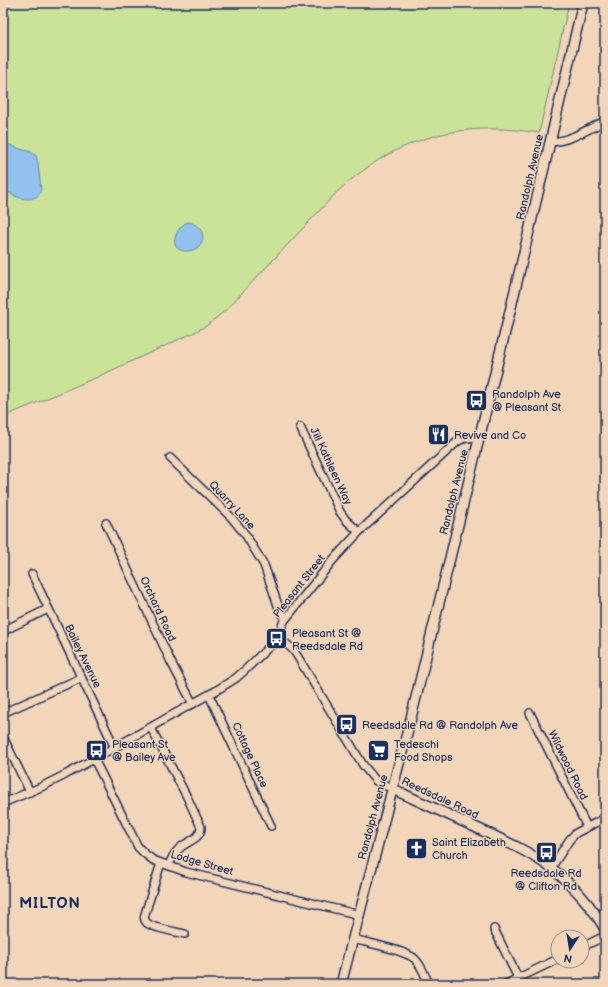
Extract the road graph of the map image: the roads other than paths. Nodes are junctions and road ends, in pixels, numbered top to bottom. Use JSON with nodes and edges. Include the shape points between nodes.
{"nodes":[{"id":1,"x":583,"y":3,"type":"edge"},
{"id":2,"x":605,"y":121,"type":"edge"},
{"id":3,"x":550,"y":142,"type":"junction"},
{"id":4,"x":300,"y":427,"type":"dead end"},
{"id":5,"x":479,"y":439,"type":"junction"},
{"id":6,"x":170,"y":458,"type":"dead end"},
{"id":7,"x":106,"y":523,"type":"dead end"},
{"id":8,"x":359,"y":532,"type":"junction"},
{"id":9,"x":32,"y":574,"type":"dead end"},
{"id":10,"x":48,"y":609,"type":"junction"},
{"id":11,"x":286,"y":618,"type":"junction"},
{"id":12,"x":3,"y":631,"type":"edge"},
{"id":13,"x":280,"y":642,"type":"junction"},
{"id":14,"x":81,"y":678,"type":"junction"},
{"id":15,"x":209,"y":695,"type":"junction"},
{"id":16,"x":193,"y":704,"type":"junction"},
{"id":17,"x":3,"y":713,"type":"edge"},
{"id":18,"x":530,"y":713,"type":"dead end"},
{"id":19,"x":151,"y":728,"type":"junction"},
{"id":20,"x":3,"y":737,"type":"edge"},
{"id":21,"x":115,"y":748,"type":"junction"},
{"id":22,"x":94,"y":759,"type":"junction"},
{"id":23,"x":393,"y":789,"type":"junction"},
{"id":24,"x":30,"y":792,"type":"junction"},
{"id":25,"x":3,"y":803,"type":"edge"},
{"id":26,"x":605,"y":818,"type":"edge"},
{"id":27,"x":271,"y":826,"type":"dead end"},
{"id":28,"x":587,"y":827,"type":"junction"},
{"id":29,"x":161,"y":863,"type":"junction"},
{"id":30,"x":169,"y":866,"type":"junction"},
{"id":31,"x":551,"y":868,"type":"junction"},
{"id":32,"x":360,"y":915,"type":"junction"},
{"id":33,"x":604,"y":925,"type":"edge"},
{"id":34,"x":494,"y":929,"type":"dead end"},
{"id":35,"x":185,"y":934,"type":"dead end"},
{"id":36,"x":605,"y":936,"type":"edge"},
{"id":37,"x":353,"y":939,"type":"junction"},
{"id":38,"x":590,"y":943,"type":"edge"},
{"id":39,"x":550,"y":963,"type":"edge"},
{"id":40,"x":518,"y":978,"type":"junction"},
{"id":41,"x":341,"y":984,"type":"edge"},
{"id":42,"x":429,"y":984,"type":"edge"},
{"id":43,"x":506,"y":984,"type":"edge"}],
"edges":[{"from":1,"to":3,"type":"main road","name":"Randolph Avenue"},
{"from":2,"to":3,"type":"street","via":[[567,138]]},
{"from":3,"to":5,"type":"main road","name":"Randolph Avenue"},
{"from":4,"to":8,"type":"street","name":"Jill Kathleen Way","via":[[340,512]]},
{"from":5,"to":8,"type":"street","name":"Pleasant Street","via":[[467,437],[457,442]]},
{"from":5,"to":23,"type":"main road","name":"Randolph Avenue"},
{"from":6,"to":11,"type":"street","name":"Quarry Lane","via":[[245,534],[264,565],[280,611]]},
{"from":7,"to":16,"type":"street","name":"Orchard Road"},
{"from":8,"to":11,"type":"street","name":"Pleasant Street"},
{"from":9,"to":10,"type":"street","name":"Bailey Avenue"},
{"from":10,"to":12,"type":"street"},
{"from":10,"to":14,"type":"street","name":"Bailey Avenue"},
{"from":11,"to":13,"type":"street","name":"Pleasant Street","via":[[281,628]]},
{"from":13,"to":15,"type":"street","via":[[271,645],[240,675]]},
{"from":13,"to":23,"type":"street","name":"Reedsdale Road","via":[[289,645],[296,654],[371,776]]},
{"from":14,"to":17,"type":"street"},
{"from":14,"to":21,"type":"street","name":"Bailey Avenue"},
{"from":15,"to":16,"type":"street"},
{"from":15,"to":27,"type":"street","name":"Cottage Place"},
{"from":16,"to":19,"type":"street"},
{"from":18,"to":28,"type":"street","name":"Wildwood Road"},
{"from":19,"to":21,"type":"street"},
{"from":19,"to":30,"type":"street","via":[[200,827],[199,834],[178,850]]},
{"from":20,"to":24,"type":"street"},
{"from":21,"to":22,"type":"street"},
{"from":22,"to":24,"type":"street"},
{"from":22,"to":29,"type":"street","name":"Lodge Street","via":[[138,847],[148,857]]},
{"from":23,"to":31,"type":"main road","name":"Reedsdale Road","via":[[518,848]]},
{"from":23,"to":32,"type":"main road","name":"Randolph Avenue"},
{"from":24,"to":25,"type":"street"},
{"from":26,"to":28,"type":"street"},
{"from":28,"to":31,"type":"street","via":[[573,836]]},
{"from":29,"to":30,"type":"street","name":"Lodge Street"},
{"from":29,"to":35,"type":"street","via":[[145,921],[152,926]]},
{"from":30,"to":32,"type":"street","name":"Lodge Street"},
{"from":31,"to":33,"type":"main road","name":"Reedsdale Road","via":[[580,895]]},
{"from":32,"to":37,"type":"main road","name":"Randolph Avenue"},
{"from":34,"to":40,"type":"street"},
{"from":36,"to":38,"type":"street"},
{"from":37,"to":41,"type":"main road","name":"Randolph Avenue"},
{"from":37,"to":42,"type":"street","via":[[411,956],[419,963]]},
{"from":39,"to":40,"type":"street"},
{"from":40,"to":43,"type":"street"}]}
